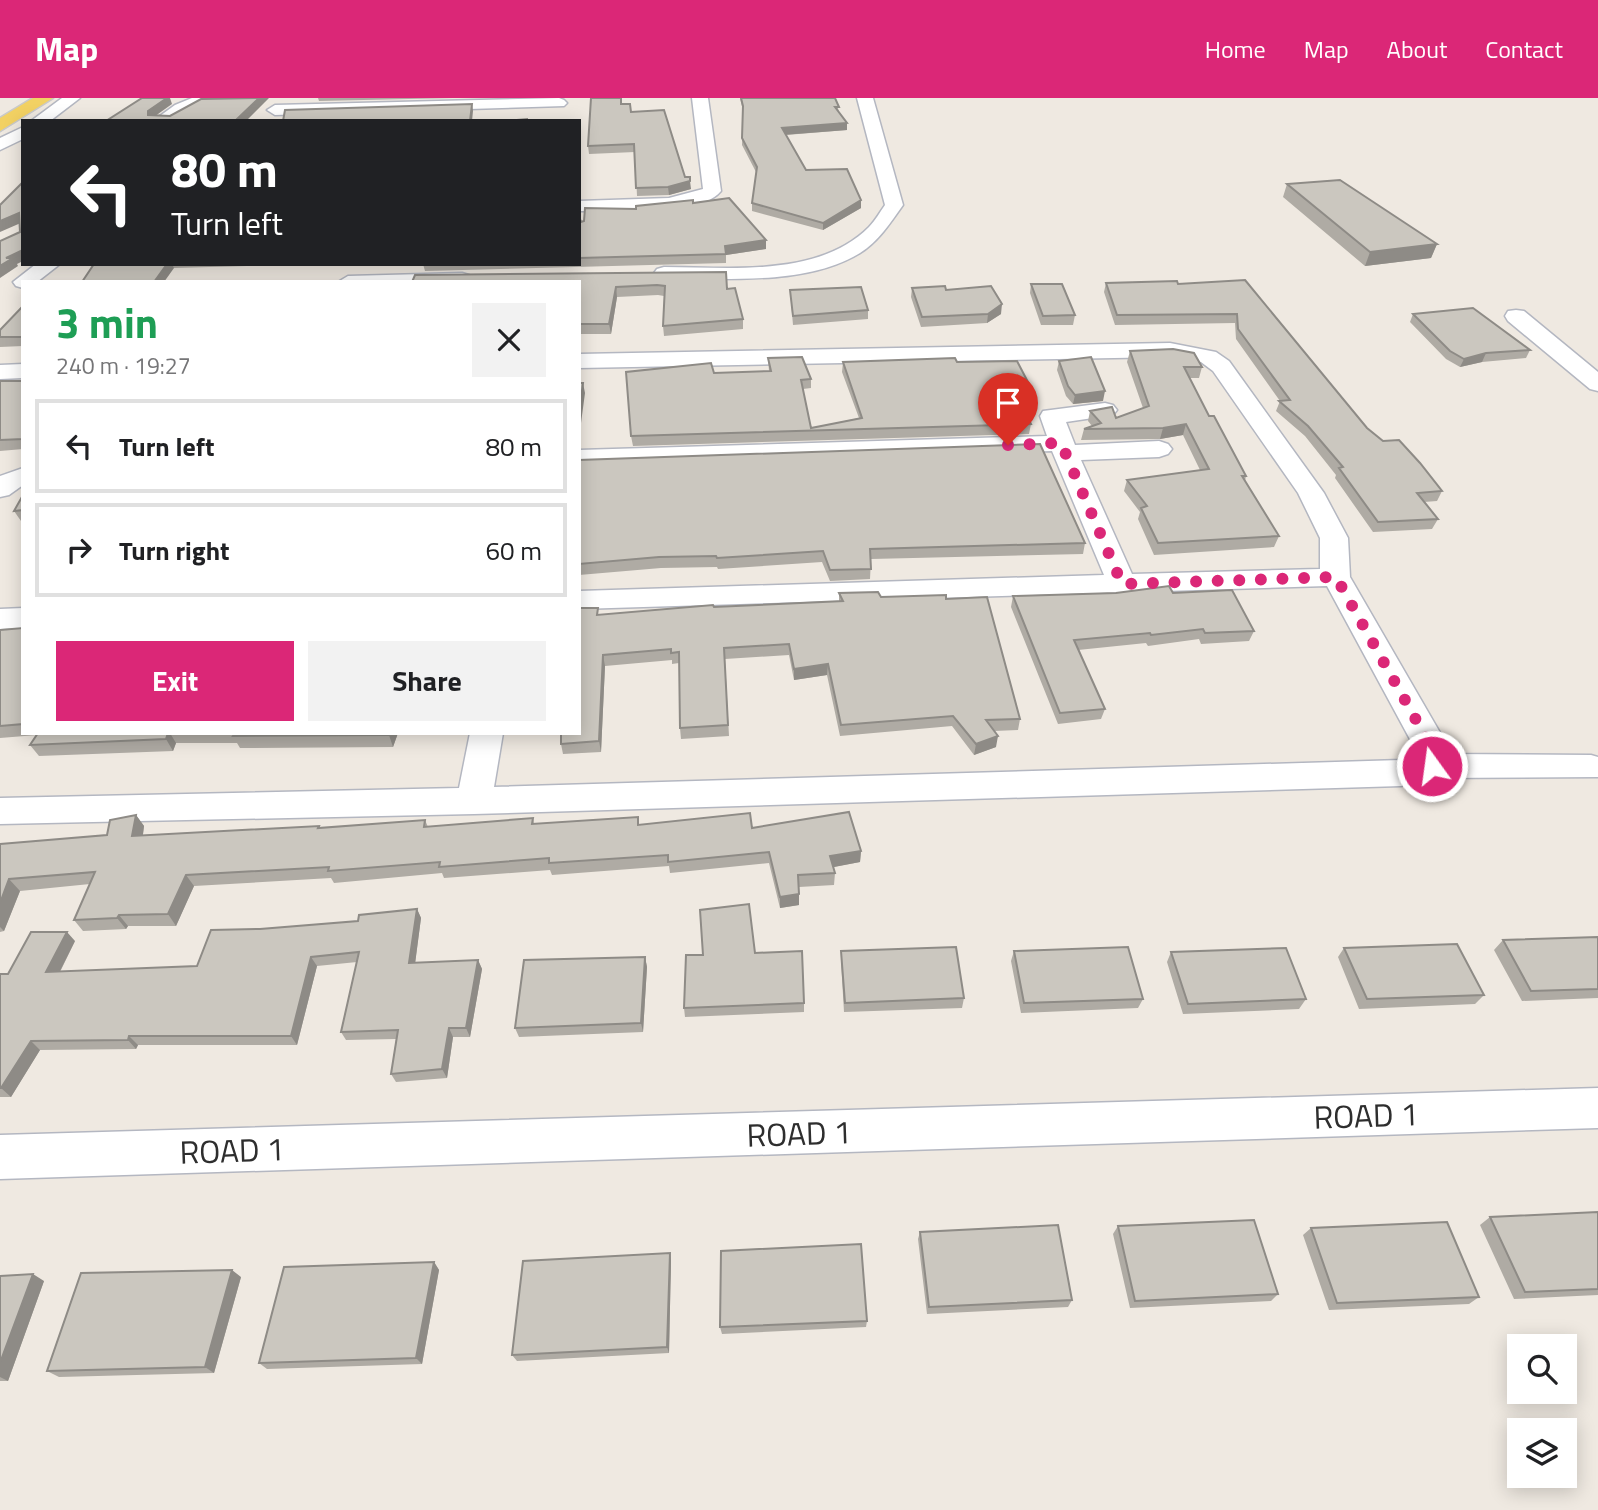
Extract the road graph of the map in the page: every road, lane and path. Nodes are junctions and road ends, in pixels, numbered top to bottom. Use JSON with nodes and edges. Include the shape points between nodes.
{"nodes":[{"id":1,"x":45,"y":98,"type":"edge"},
{"id":2,"x":72,"y":98,"type":"edge"},
{"id":3,"x":206,"y":98,"type":"edge"},
{"id":4,"x":700,"y":98,"type":"edge"},
{"id":5,"x":865,"y":98,"type":"edge"},
{"id":6,"x":560,"y":101,"type":"edge"},
{"id":7,"x":282,"y":109,"type":"edge"},
{"id":8,"x":42,"y":119,"type":"edge"},
{"id":9,"x":164,"y":119,"type":"edge"},
{"id":10,"x":558,"y":119,"type":"edge"},
{"id":11,"x":0,"y":126,"type":"edge"},
{"id":12,"x":21,"y":133,"type":"edge"},
{"id":13,"x":0,"y":145,"type":"edge"},
{"id":14,"x":581,"y":206,"type":"edge"},
{"id":15,"x":47,"y":266,"type":"edge"},
{"id":16,"x":66,"y":266,"type":"edge"},
{"id":17,"x":650,"y":274,"type":"edge"},
{"id":18,"x":485,"y":278,"type":"edge"},
{"id":19,"x":28,"y":280,"type":"edge"},
{"id":20,"x":45,"y":280,"type":"edge"},
{"id":21,"x":416,"y":280,"type":"edge"},
{"id":22,"x":1516,"y":316,"type":"dead end"},
{"id":23,"x":581,"y":361,"type":"edge"},
{"id":24,"x":21,"y":371,"type":"edge"},
{"id":25,"x":0,"y":372,"type":"edge"},
{"id":26,"x":1598,"y":384,"type":"edge"},
{"id":27,"x":1105,"y":410,"type":"edge"},
{"id":28,"x":1063,"y":448,"type":"junction"},
{"id":29,"x":1159,"y":449,"type":"dead end"},
{"id":30,"x":581,"y":458,"type":"edge"},
{"id":31,"x":21,"y":477,"type":"edge"},
{"id":32,"x":0,"y":489,"type":"edge"},
{"id":33,"x":1336,"y":577,"type":"junction"},
{"id":34,"x":1122,"y":584,"type":"junction"},
{"id":35,"x":581,"y":600,"type":"edge"},
{"id":36,"x":21,"y":618,"type":"edge"},
{"id":37,"x":0,"y":619,"type":"edge"},
{"id":38,"x":487,"y":735,"type":"edge"},
{"id":39,"x":1432,"y":766,"type":"junction"},
{"id":40,"x":1591,"y":767,"type":"dead end"},
{"id":41,"x":474,"y":801,"type":"junction"},
{"id":42,"x":0,"y":811,"type":"edge"},
{"id":43,"x":1598,"y":1108,"type":"edge"},
{"id":44,"x":0,"y":1157,"type":"edge"}],
"edges":[{"from":1,"to":11,"type":"main road"},
{"from":2,"to":8,"type":"street"},
{"from":3,"to":9,"type":"street"},
{"from":4,"to":14,"type":"street","via":[[712,191],[680,202]]},
{"from":5,"to":17,"type":"street","via":[[894,205],[873,235],[834,257],[808,265]]},
{"from":6,"to":7,"type":"street"},
{"from":6,"to":10,"type":"street"},
{"from":12,"to":13,"type":"street"},
{"from":15,"to":19,"type":"street"},
{"from":16,"to":20,"type":"street"},
{"from":18,"to":21,"type":"street"},
{"from":22,"to":26,"type":"street"},
{"from":23,"to":33,"type":"street","via":[[1170,350],[1208,357],[1221,366],[1311,493],[1334,538]]},
{"from":24,"to":25,"type":"street"},
{"from":27,"to":28,"type":"street","via":[[1052,415]]},
{"from":28,"to":29,"type":"street"},
{"from":28,"to":30,"type":"street"},
{"from":28,"to":34,"type":"street"},
{"from":31,"to":32,"type":"street"},
{"from":33,"to":34,"type":"street"},
{"from":33,"to":39,"type":"street","via":[[1429,743]]},
{"from":34,"to":35,"type":"street"},
{"from":36,"to":37,"type":"street"},
{"from":38,"to":41,"type":"street"},
{"from":39,"to":40,"type":"street"},
{"from":39,"to":41,"type":"street","via":[[1387,773]]},
{"from":41,"to":42,"type":"street"},
{"from":43,"to":44,"type":"street","name":"ROAD 1"}]}
